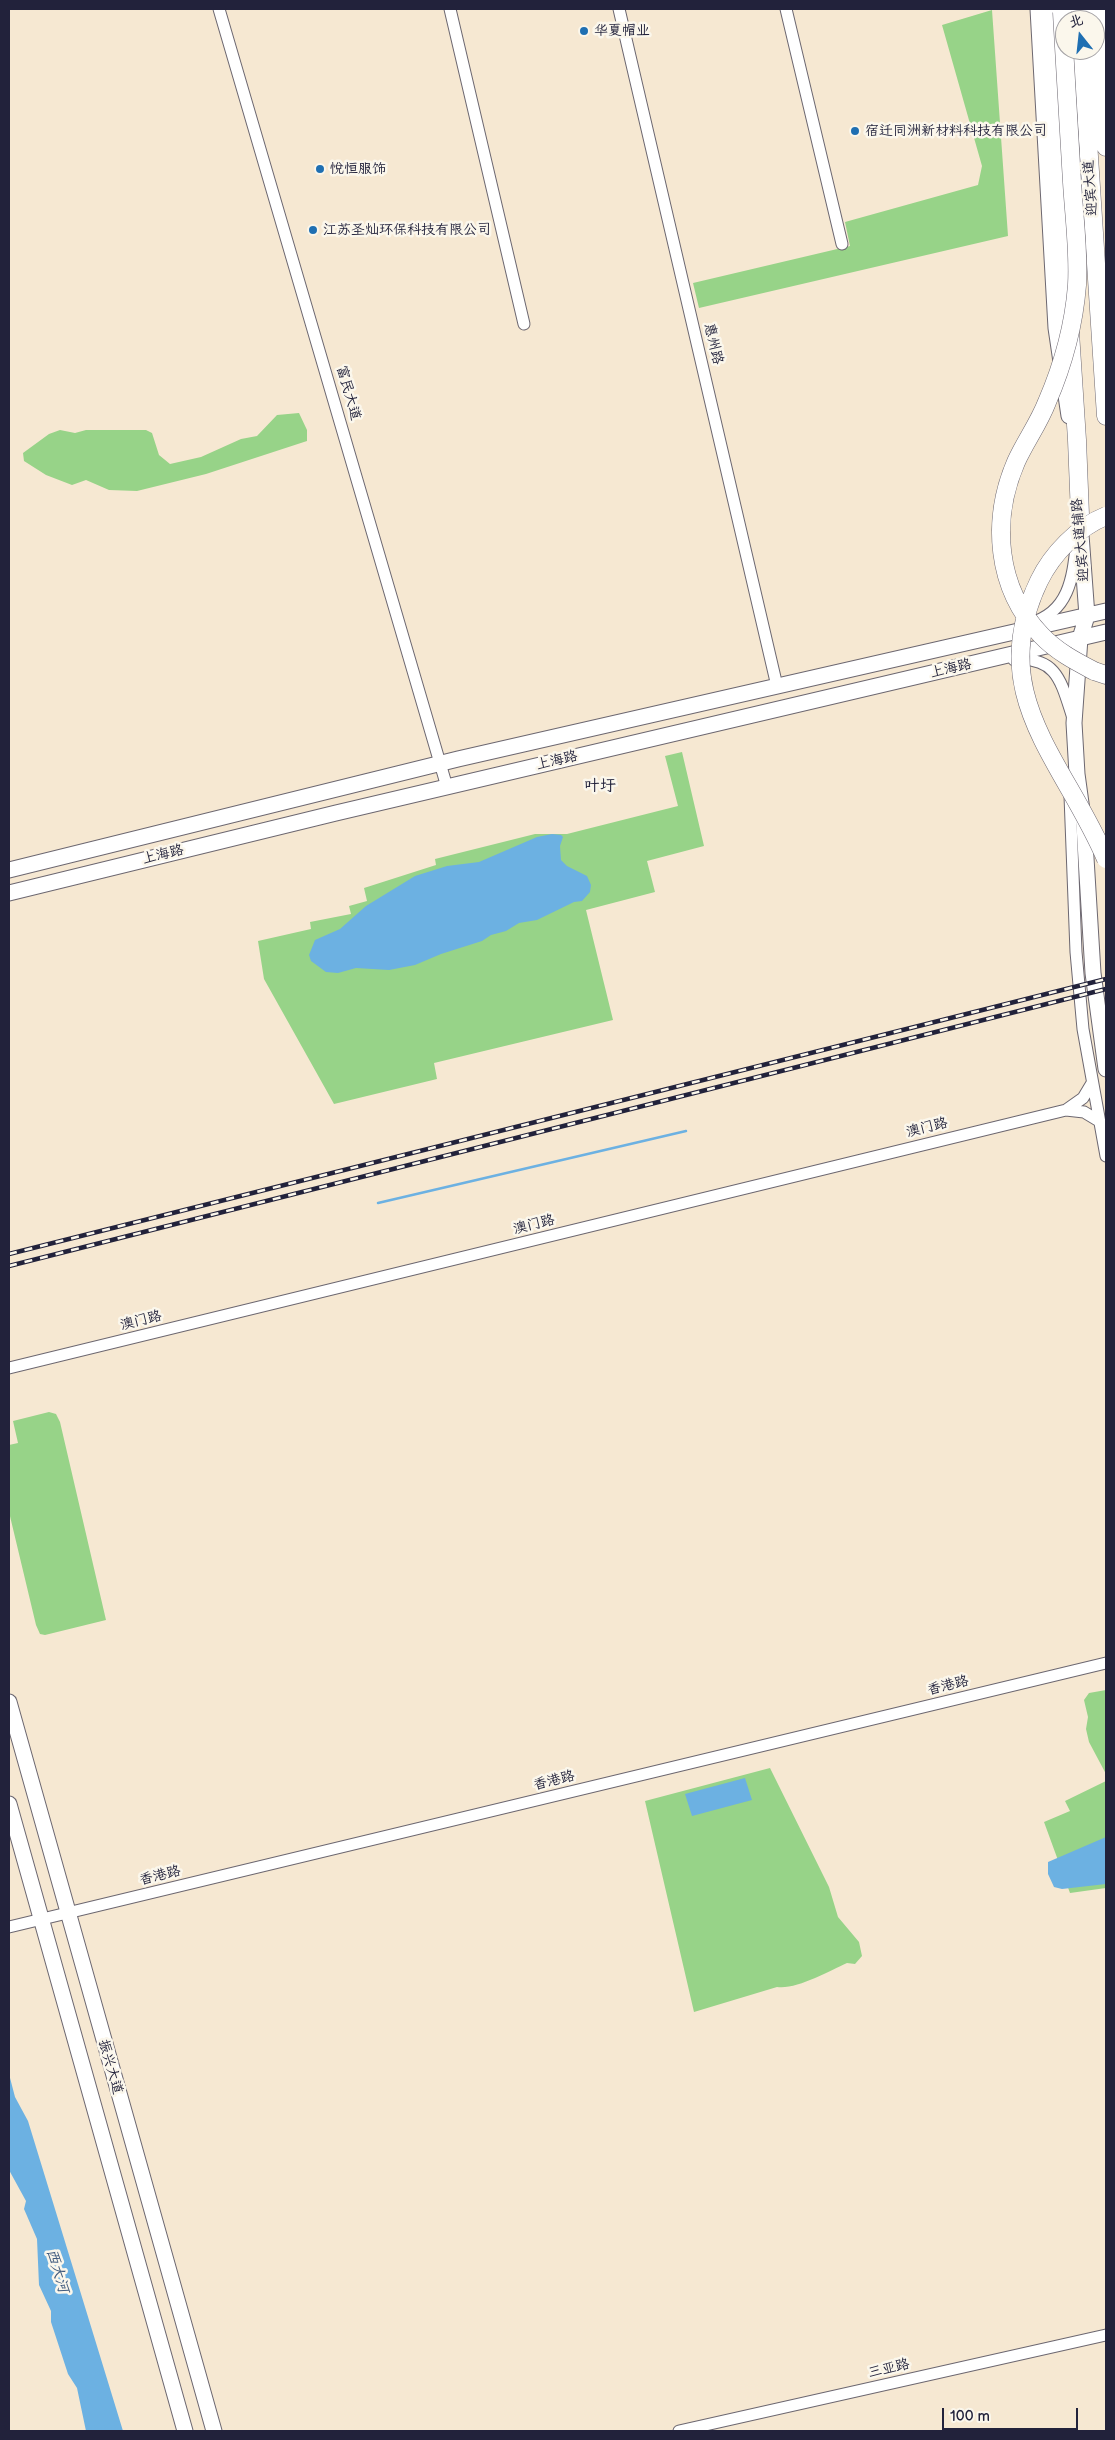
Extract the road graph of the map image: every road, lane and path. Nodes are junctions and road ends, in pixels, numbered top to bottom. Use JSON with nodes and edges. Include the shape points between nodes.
{"nodes":[{"id":1,"x":219,"y":9,"type":"edge"},
{"id":2,"x":450,"y":9,"type":"edge"},
{"id":3,"x":619,"y":9,"type":"edge"},
{"id":4,"x":786,"y":9,"type":"edge"},
{"id":5,"x":1038,"y":9,"type":"edge"},
{"id":6,"x":1097,"y":9,"type":"edge"},
{"id":7,"x":1059,"y":60,"type":"edge"},
{"id":8,"x":1061,"y":60,"type":"edge"},
{"id":9,"x":1083,"y":60,"type":"edge"},
{"id":10,"x":1106,"y":147,"type":"edge"},
{"id":11,"x":842,"y":244,"type":"dead end"},
{"id":12,"x":524,"y":324,"type":"dead end"},
{"id":13,"x":1106,"y":416,"type":"edge"},
{"id":14,"x":1080,"y":515,"type":"junction"},
{"id":15,"x":1106,"y":516,"type":"edge"},
{"id":16,"x":1106,"y":611,"type":"edge"},
{"id":17,"x":1087,"y":616,"type":"junction"},
{"id":18,"x":1106,"y":632,"type":"edge"},
{"id":19,"x":1080,"y":638,"type":"junction"},
{"id":20,"x":913,"y":655,"type":"junction"},
{"id":21,"x":918,"y":676,"type":"junction"},
{"id":22,"x":1106,"y":676,"type":"edge"},
{"id":23,"x":777,"y":686,"type":"junction"},
{"id":24,"x":1074,"y":723,"type":"junction"},
{"id":25,"x":541,"y":740,"type":"junction"},
{"id":26,"x":442,"y":763,"type":"junction"},
{"id":27,"x":550,"y":763,"type":"junction"},
{"id":28,"x":447,"y":787,"type":"junction"},
{"id":29,"x":326,"y":792,"type":"junction"},
{"id":30,"x":336,"y":813,"type":"junction"},
{"id":31,"x":1106,"y":859,"type":"edge"},
{"id":32,"x":9,"y":870,"type":"edge"},
{"id":33,"x":9,"y":893,"type":"edge"},
{"id":34,"x":1106,"y":1070,"type":"edge"},
{"id":35,"x":1092,"y":1083,"type":"junction"},
{"id":36,"x":1066,"y":1110,"type":"junction"},
{"id":37,"x":1099,"y":1121,"type":"junction"},
{"id":38,"x":1106,"y":1156,"type":"edge"},
{"id":39,"x":9,"y":1368,"type":"edge"},
{"id":40,"x":1106,"y":1663,"type":"edge"},
{"id":41,"x":9,"y":1702,"type":"edge"},
{"id":42,"x":9,"y":1804,"type":"edge"},
{"id":43,"x":67,"y":1914,"type":"junction"},
{"id":44,"x":41,"y":1919,"type":"junction"},
{"id":45,"x":9,"y":1927,"type":"edge"},
{"id":46,"x":1106,"y":2336,"type":"edge"},
{"id":47,"x":185,"y":2431,"type":"edge"},
{"id":48,"x":214,"y":2431,"type":"edge"},
{"id":49,"x":679,"y":2431,"type":"edge"}],
"edges":[{"from":1,"to":26,"type":"street","name":"富民大道"},
{"from":2,"to":12,"type":"street"},
{"from":3,"to":23,"type":"street","name":"惠州路"},
{"from":4,"to":11,"type":"street"},
{"from":5,"to":14,"type":"main road","name":"迎宾大道辅路","via":[[1056,328]]},
{"from":6,"to":10,"type":"highway","name":"迎宾大道"},
{"from":7,"to":14,"type":"highway"},
{"from":8,"to":22,"type":"highway","bridge":true,"via":[[1074,217],[1077,284],[1074,308],[1066,349],[1047,402],[1016,463],[1007,489],[1000,519],[1000,547],[1007,578],[1019,605],[1041,635],[1063,654]]},
{"from":9,"to":13,"type":"highway","name":"迎宾大道"},
{"from":14,"to":17,"type":"main road","name":"迎宾大道辅路"},
{"from":14,"to":20,"type":"street","via":[[1071,585],[1050,614],[1038,621],[945,643]]},
{"from":15,"to":31,"type":"highway","bridge":true,"via":[[1060,550],[1044,572],[1030,600],[1020,639],[1020,672],[1028,708],[1095,832]]},
{"from":16,"to":17,"type":"main road","name":"上海路"},
{"from":17,"to":19,"type":"main road","name":"迎宾大道辅路"},
{"from":17,"to":20,"type":"main road","name":"上海路"},
{"from":18,"to":19,"type":"main road","name":"上海路"},
{"from":19,"to":21,"type":"main road","name":"上海路"},
{"from":19,"to":24,"type":"main road","name":"迎宾大道辅路"},
{"from":20,"to":23,"type":"main road","name":"上海路"},
{"from":21,"to":24,"type":"street","via":[[1032,658],[1045,663],[1065,689]]},
{"from":21,"to":27,"type":"main road","name":"上海路"},
{"from":23,"to":25,"type":"main road","name":"上海路"},
{"from":24,"to":34,"type":"main road","name":"迎宾大道辅路","via":[[1093,973]]},
{"from":24,"to":35,"type":"street","via":[[1069,764],[1076,952]]},
{"from":25,"to":26,"type":"main road","name":"上海路"},
{"from":25,"to":27,"type":"main road","via":[[540,752]]},
{"from":26,"to":28,"type":"street","name":"富民大道"},
{"from":26,"to":29,"type":"main road","name":"上海路"},
{"from":27,"to":28,"type":"main road","name":"上海路"},
{"from":28,"to":30,"type":"main road","name":"上海路"},
{"from":29,"to":30,"type":"main road","via":[[340,798],[341,808]]},
{"from":29,"to":32,"type":"main road","name":"上海路"},
{"from":30,"to":33,"type":"main road","name":"上海路"},
{"from":35,"to":36,"type":"street","via":[[1083,1098]]},
{"from":35,"to":37,"type":"street"},
{"from":36,"to":37,"type":"street","via":[[1084,1112]]},
{"from":36,"to":39,"type":"street","name":"澳门路"},
{"from":37,"to":38,"type":"street"},
{"from":40,"to":43,"type":"street","name":"香港路"},
{"from":41,"to":43,"type":"main road","name":"振兴大道"},
{"from":42,"to":44,"type":"main road","name":"振兴大道"},
{"from":43,"to":44,"type":"street","name":"香港路"},
{"from":43,"to":48,"type":"main road","name":"振兴大道"},
{"from":44,"to":45,"type":"street","name":"香港路"},
{"from":44,"to":47,"type":"main road","name":"振兴大道"},
{"from":46,"to":49,"type":"street","name":"三亚路"}]}
